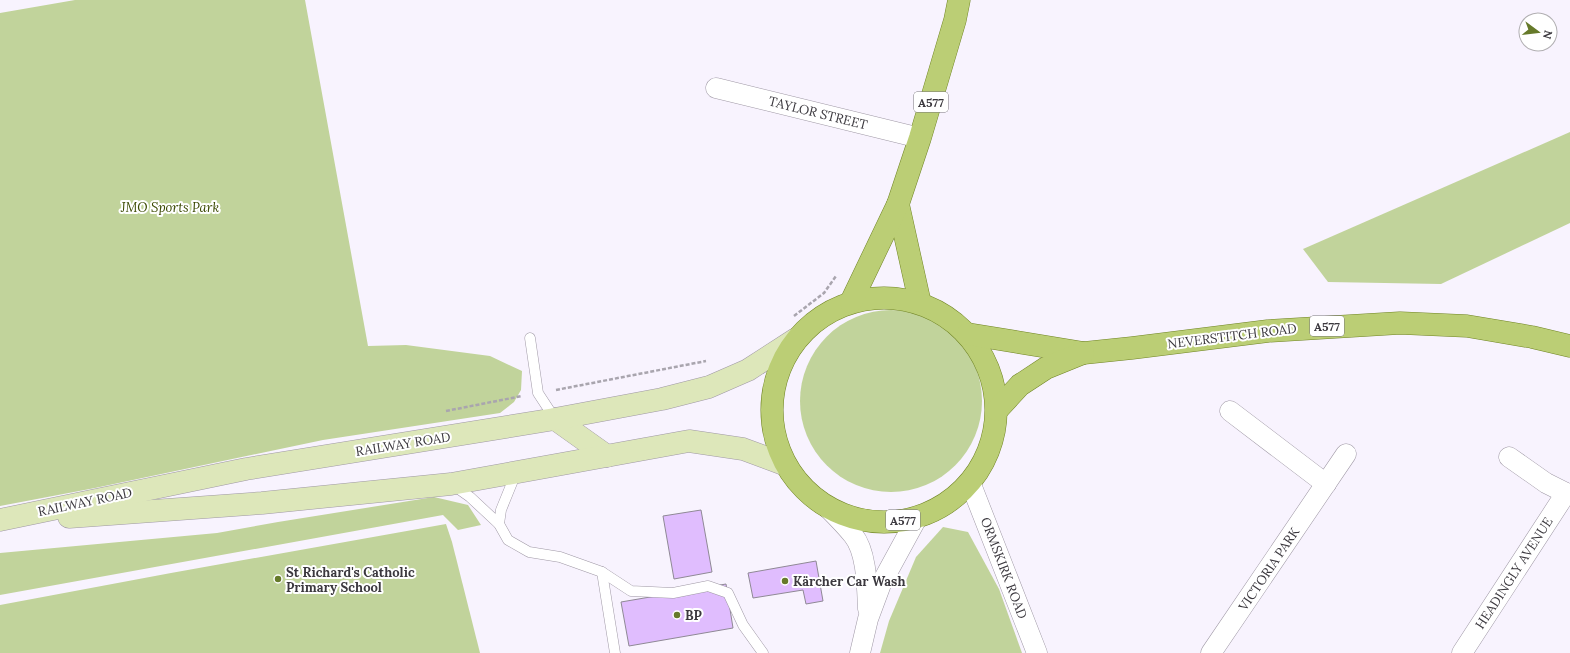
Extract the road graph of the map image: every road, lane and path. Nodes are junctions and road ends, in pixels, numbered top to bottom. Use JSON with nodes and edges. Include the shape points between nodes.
{"nodes":[{"id":1,"x":960,"y":0,"type":"edge"},
{"id":2,"x":716,"y":88,"type":"dead end"},
{"id":3,"x":920,"y":138,"type":"junction"},
{"id":4,"x":898,"y":204,"type":"junction"},
{"id":5,"x":837,"y":274,"type":"dead end"},
{"id":6,"x":851,"y":302,"type":"junction"},
{"id":7,"x":920,"y":303,"type":"junction"},
{"id":8,"x":793,"y":317,"type":"dead end"},
{"id":9,"x":968,"y":334,"type":"junction"},
{"id":10,"x":530,"y":338,"type":"dead end"},
{"id":11,"x":796,"y":339,"type":"junction"},
{"id":12,"x":1570,"y":346,"type":"edge"},
{"id":13,"x":1084,"y":353,"type":"junction"},
{"id":14,"x":713,"y":360,"type":"dead end"},
{"id":15,"x":538,"y":393,"type":"junction"},
{"id":16,"x":997,"y":410,"type":"junction"},
{"id":17,"x":445,"y":411,"type":"dead end"},
{"id":18,"x":1230,"y":411,"type":"dead end"},
{"id":19,"x":556,"y":419,"type":"junction"},
{"id":20,"x":1346,"y":454,"type":"dead end"},
{"id":21,"x":607,"y":456,"type":"junction"},
{"id":22,"x":1509,"y":457,"type":"dead end"},
{"id":23,"x":786,"y":465,"type":"junction"},
{"id":24,"x":516,"y":472,"type":"junction"},
{"id":25,"x":970,"y":482,"type":"junction"},
{"id":26,"x":451,"y":484,"type":"junction"},
{"id":27,"x":1326,"y":484,"type":"junction"},
{"id":28,"x":1568,"y":494,"type":"edge"},
{"id":29,"x":828,"y":508,"type":"junction"},
{"id":30,"x":917,"y":518,"type":"junction"},
{"id":31,"x":0,"y":521,"type":"edge"},
{"id":32,"x":499,"y":524,"type":"junction"},
{"id":33,"x":602,"y":572,"type":"junction"},
{"id":34,"x":868,"y":619,"type":"junction"},
{"id":35,"x":615,"y":653,"type":"edge"},
{"id":36,"x":764,"y":653,"type":"edge"},
{"id":37,"x":860,"y":653,"type":"edge"},
{"id":38,"x":1037,"y":653,"type":"edge"},
{"id":39,"x":1211,"y":653,"type":"edge"},
{"id":40,"x":1462,"y":653,"type":"edge"}],
"edges":[{"from":1,"to":3,"type":"main road","number":"A577"},
{"from":2,"to":3,"type":"street","name":"TAYLOR STREET"},
{"from":3,"to":4,"type":"main road","number":"A577"},
{"from":4,"to":6,"type":"main road","number":"A577"},
{"from":4,"to":7,"type":"main road"},
{"from":5,"to":8,"type":"path","via":[[824,294]]},
{"from":6,"to":7,"type":"main road","number":"A577","via":[[886,297]]},
{"from":6,"to":11,"type":"main road","number":"A577","via":[[821,316]]},
{"from":7,"to":9,"type":"main road","number":"A577","via":[[946,316]]},
{"from":9,"to":13,"type":"main road","name":"NEVERSTITCH ROAD","number":"A577"},
{"from":9,"to":16,"type":"main road","number":"A577","via":[[983,357],[993,382]]},
{"from":10,"to":15,"type":"lane"},
{"from":11,"to":19,"type":"main road","name":"RAILWAY ROAD","via":[[748,370],[709,387],[662,399]]},
{"from":11,"to":23,"type":"main road","number":"A577","via":[[779,368],[772,400],[774,434]]},
{"from":12,"to":13,"type":"main road","name":"NEVERSTITCH ROAD","number":"A577","via":[[1467,326],[1400,323],[1268,330]]},
{"from":13,"to":16,"type":"main road","name":"NEVERSTITCH ROAD","number":"A577","via":[[1046,368],[1020,386]]},
{"from":14,"to":15,"type":"path"},
{"from":15,"to":17,"type":"path"},
{"from":15,"to":19,"type":"lane"},
{"from":16,"to":25,"type":"main road","number":"A577","via":[[993,436],[985,460]]},
{"from":18,"to":27,"type":"street"},
{"from":19,"to":21,"type":"main road"},
{"from":19,"to":31,"type":"main road","name":"RAILWAY ROAD","via":[[246,469]]},
{"from":20,"to":27,"type":"street","name":"VICTORIA PARK"},
{"from":21,"to":23,"type":"main road","name":"RAILWAY ROAD","via":[[689,441],[743,449]]},
{"from":21,"to":24,"type":"main road","name":"RAILWAY ROAD"},
{"from":22,"to":28,"type":"street","via":[[1546,483]]},
{"from":23,"to":29,"type":"main road","number":"A577","via":[[804,489]]},
{"from":24,"to":26,"type":"main road","name":"RAILWAY ROAD"},
{"from":24,"to":32,"type":"lane"},
{"from":25,"to":30,"type":"main road","number":"A577","via":[[946,504]]},
{"from":25,"to":38,"type":"street","name":"ORMSKIRK ROAD"},
{"from":26,"to":31,"type":"main road","name":"RAILWAY ROAD","via":[[262,503]]},
{"from":26,"to":32,"type":"lane","via":[[470,497]]},
{"from":27,"to":39,"type":"street","name":"VICTORIA PARK"},
{"from":28,"to":40,"type":"street","name":"HEADINGLY AVENUE"},
{"from":29,"to":30,"type":"main road","number":"A577","via":[[856,519],[887,522]]},
{"from":29,"to":34,"type":"street","via":[[854,536],[864,558],[868,585]]},
{"from":30,"to":34,"type":"street","via":[[881,584]]},
{"from":32,"to":33,"type":"lane","via":[[508,540],[529,552],[560,557]]},
{"from":33,"to":35,"type":"lane"},
{"from":33,"to":36,"type":"lane","via":[[631,591],[673,593],[708,586],[728,593],[743,625]]},
{"from":34,"to":37,"type":"street"}]}
